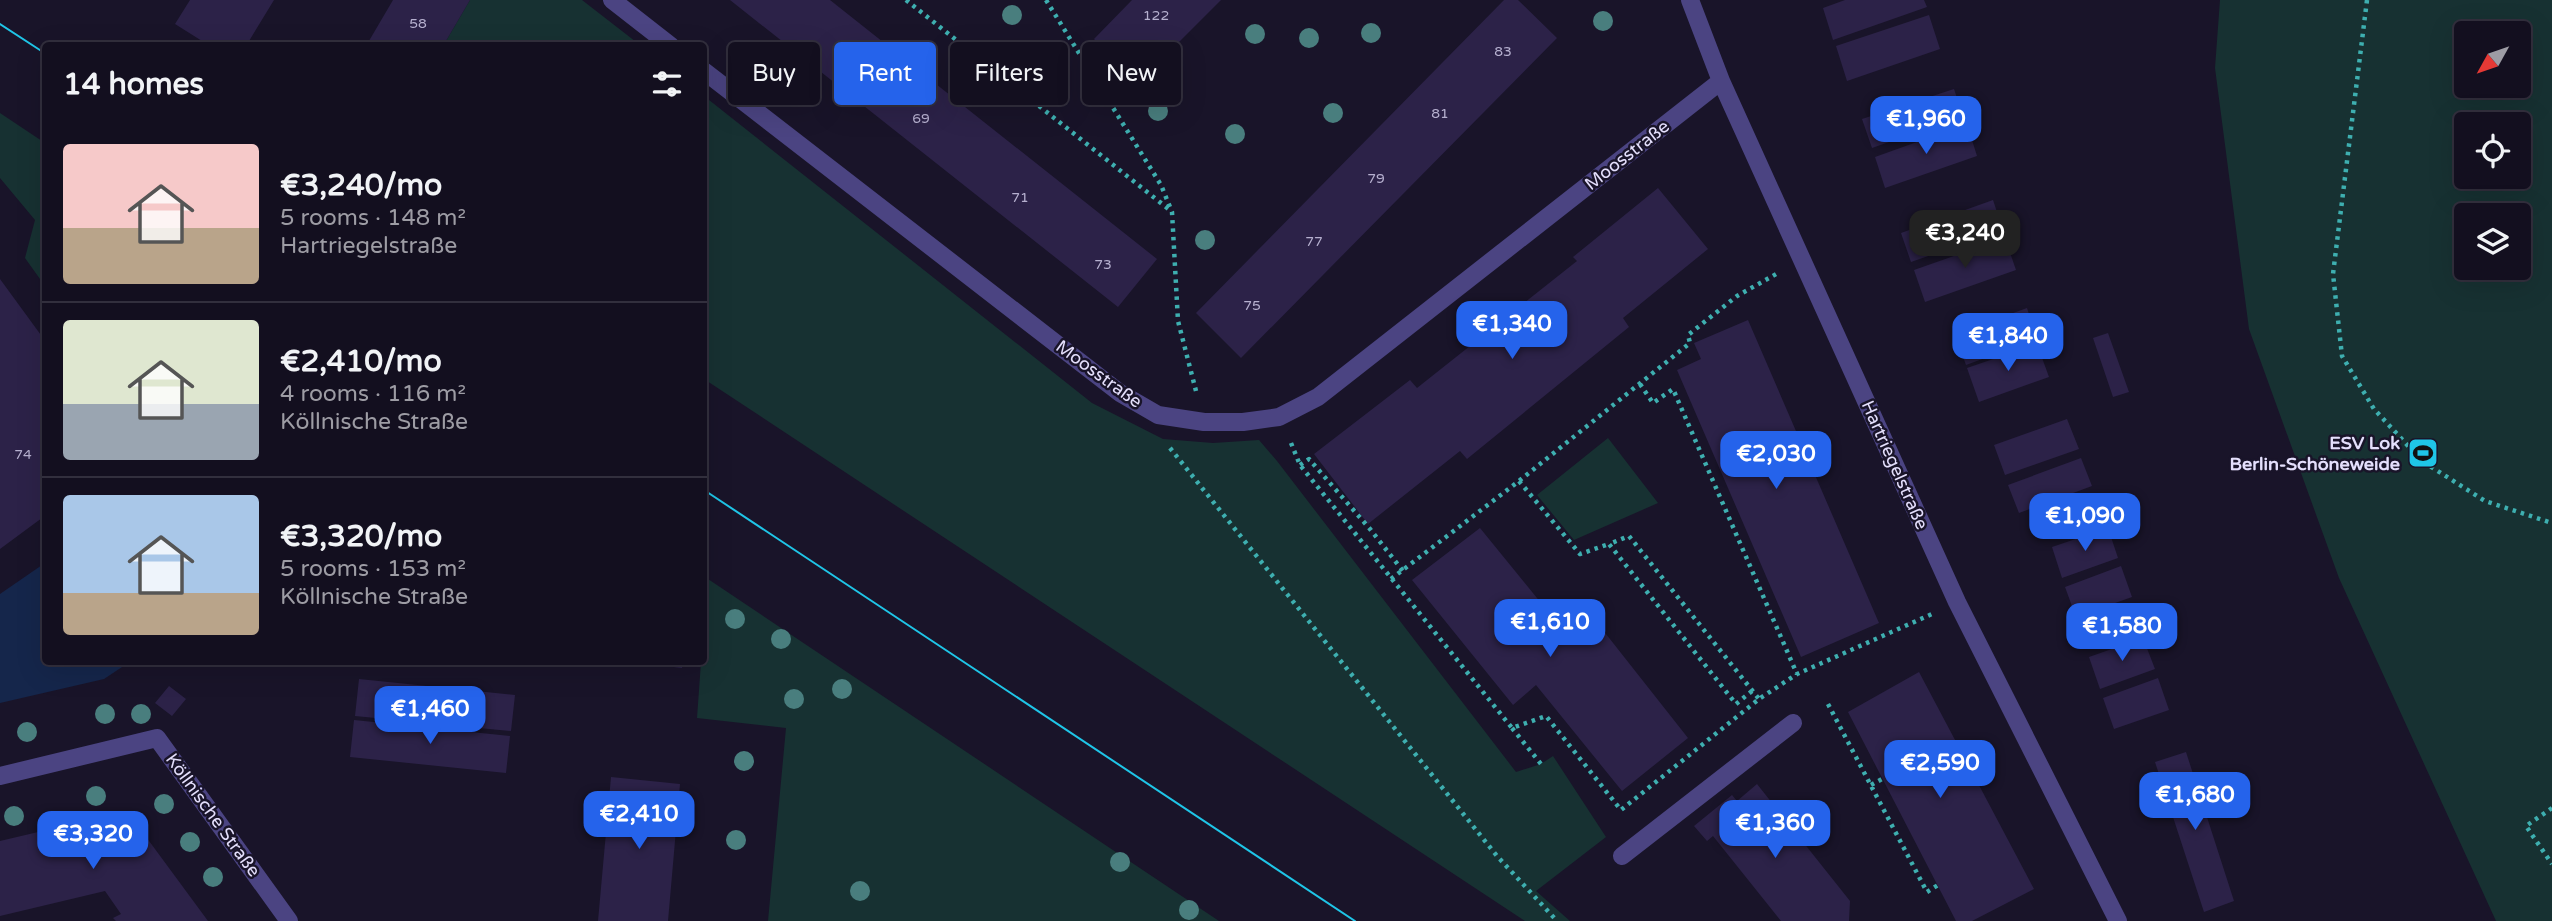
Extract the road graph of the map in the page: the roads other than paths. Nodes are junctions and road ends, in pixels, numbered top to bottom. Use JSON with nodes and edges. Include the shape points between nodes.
{"nodes":[{"id":1,"x":612,"y":0,"type":"edge"},
{"id":2,"x":1690,"y":0,"type":"edge"},
{"id":3,"x":666,"y":42,"type":"edge"},
{"id":4,"x":707,"y":73,"type":"edge"},
{"id":5,"x":1721,"y":81,"type":"junction"},
{"id":6,"x":1793,"y":723,"type":"dead end"},
{"id":7,"x":0,"y":776,"type":"edge"},
{"id":8,"x":1622,"y":856,"type":"dead end"},
{"id":9,"x":289,"y":921,"type":"edge"},
{"id":10,"x":2118,"y":921,"type":"edge"}],
"edges":[{"from":1,"to":3,"type":"street"},
{"from":2,"to":5,"type":"street","name":"Hartriegelstraße"},
{"from":4,"to":5,"type":"street","name":"Moosstraße","via":[[1120,393],[1158,415],[1204,422],[1279,417],[1318,397]]},
{"from":5,"to":10,"type":"street","name":"Hartriegelstraße","via":[[1957,602]]},
{"from":6,"to":8,"type":"street"},
{"from":7,"to":9,"type":"street","name":"Köllnische Straße","via":[[157,738]]}]}
